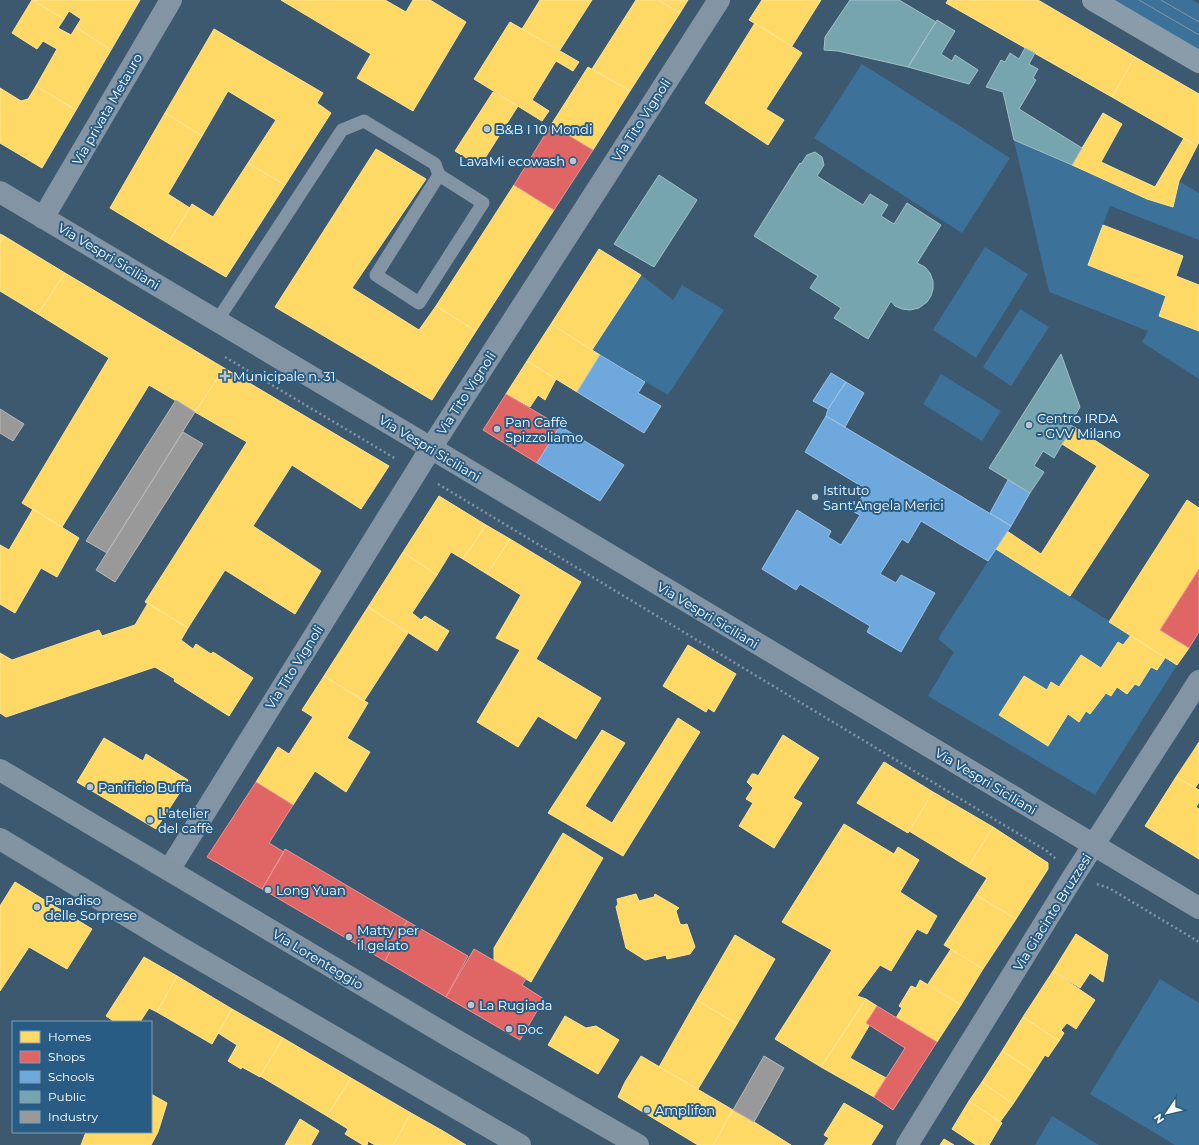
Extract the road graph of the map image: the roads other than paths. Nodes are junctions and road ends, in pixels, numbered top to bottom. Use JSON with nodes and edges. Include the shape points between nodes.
{"nodes":[{"id":1,"x":171,"y":0,"type":"edge"},
{"id":2,"x":719,"y":0,"type":"edge"},
{"id":3,"x":1093,"y":0,"type":"edge"},
{"id":4,"x":1199,"y":62,"type":"edge"},
{"id":5,"x":437,"y":170,"type":"junction"},
{"id":6,"x":0,"y":192,"type":"edge"},
{"id":7,"x":43,"y":218,"type":"junction"},
{"id":8,"x":218,"y":321,"type":"junction"},
{"id":9,"x":431,"y":448,"type":"junction"},
{"id":10,"x":1199,"y":681,"type":"edge"},
{"id":11,"x":0,"y":770,"type":"edge"},
{"id":12,"x":0,"y":839,"type":"edge"},
{"id":13,"x":1093,"y":846,"type":"junction"},
{"id":14,"x":169,"y":870,"type":"junction"},
{"id":15,"x":1199,"y":908,"type":"edge"},
{"id":16,"x":520,"y":1145,"type":"edge"},
{"id":17,"x":638,"y":1145,"type":"edge"},
{"id":18,"x":907,"y":1145,"type":"edge"}],
"edges":[{"from":1,"to":7,"type":"street","name":"Via privata Metauro"},
{"from":2,"to":9,"type":"street","name":"Via Tito Vignoli"},
{"from":3,"to":4,"type":"street"},
{"from":5,"to":5,"type":"lane","via":[[482,203],[419,303],[376,275]]},
{"from":5,"to":8,"type":"lane","via":[[364,121],[342,130]]},
{"from":6,"to":7,"type":"street","name":"Via Vespri Siciliani"},
{"from":7,"to":8,"type":"street","name":"Via Vespri Siciliani"},
{"from":8,"to":9,"type":"street","name":"Via Vespri Siciliani"},
{"from":9,"to":13,"type":"street","name":"Via Vespri Siciliani"},
{"from":9,"to":14,"type":"street","name":"Via Tito Vignoli"},
{"from":10,"to":13,"type":"street","name":"Via Giacinto Bruzzesi"},
{"from":11,"to":14,"type":"main road","name":"Via Lorenteggio"},
{"from":12,"to":16,"type":"main road","via":[[174,944]]},
{"from":13,"to":15,"type":"street","name":"Via Vespri Siciliani"},
{"from":13,"to":18,"type":"street","name":"Via Giacinto Bruzzesi"},
{"from":14,"to":17,"type":"main road","name":"Via Lorenteggio"}]}
